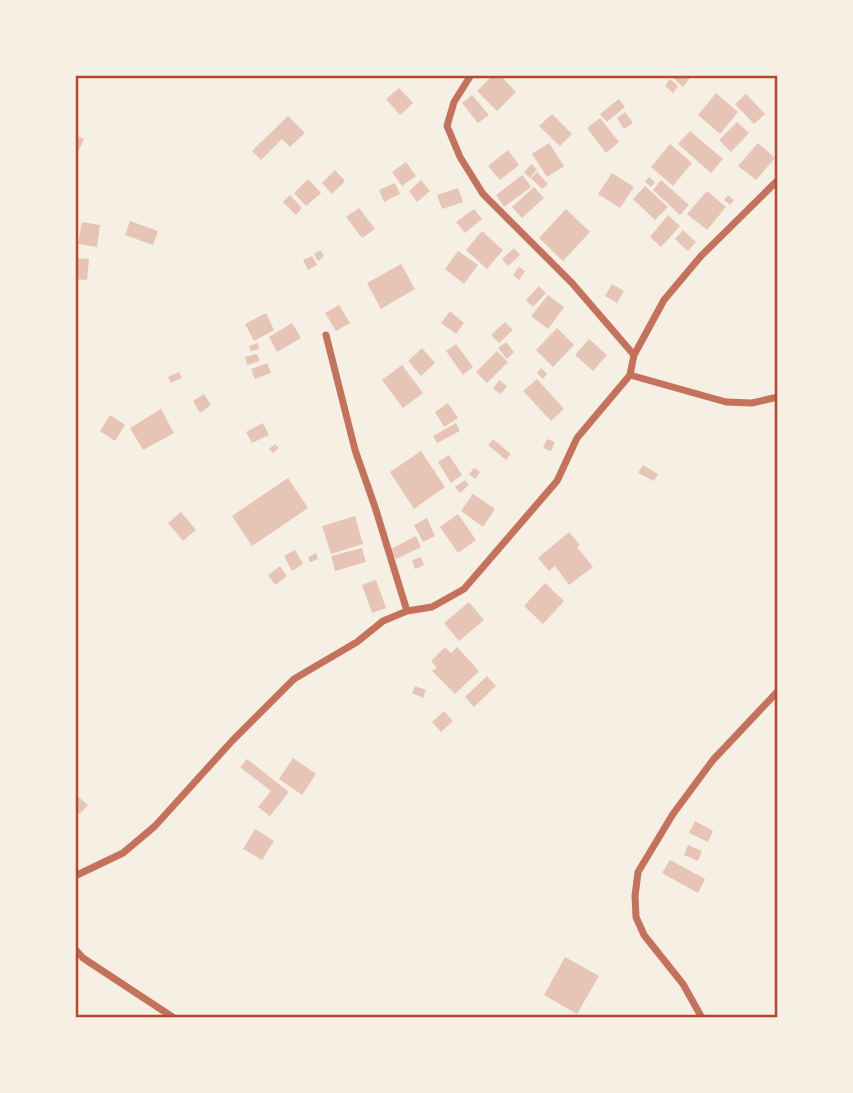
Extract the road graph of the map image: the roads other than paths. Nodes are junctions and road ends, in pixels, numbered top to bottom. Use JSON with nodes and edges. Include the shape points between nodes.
{"nodes":[{"id":1,"x":471,"y":75,"type":"edge"},
{"id":2,"x":778,"y":180,"type":"edge"},
{"id":3,"x":326,"y":335,"type":"dead end"},
{"id":4,"x":634,"y":355,"type":"junction"},
{"id":5,"x":631,"y":375,"type":"junction"},
{"id":6,"x":778,"y":397,"type":"edge"},
{"id":7,"x":407,"y":611,"type":"junction"},
{"id":8,"x":778,"y":691,"type":"edge"},
{"id":9,"x":75,"y":876,"type":"edge"},
{"id":10,"x":75,"y":949,"type":"edge"},
{"id":11,"x":174,"y":1018,"type":"edge"},
{"id":12,"x":702,"y":1018,"type":"edge"}],
"edges":[{"from":1,"to":4,"type":"street","via":[[447,126],[460,158],[483,194],[572,283]]},
{"from":2,"to":4,"type":"street","via":[[664,300]]},
{"from":3,"to":7,"type":"street","via":[[355,450]]},
{"from":4,"to":5,"type":"street"},
{"from":5,"to":6,"type":"street","via":[[726,402]]},
{"from":5,"to":7,"type":"street","via":[[578,438],[557,481],[464,589],[432,607]]},
{"from":7,"to":9,"type":"street","via":[[383,621],[294,679],[155,826],[123,853]]},
{"from":8,"to":12,"type":"street","via":[[713,760],[638,872],[636,917]]},
{"from":10,"to":11,"type":"street"}]}
